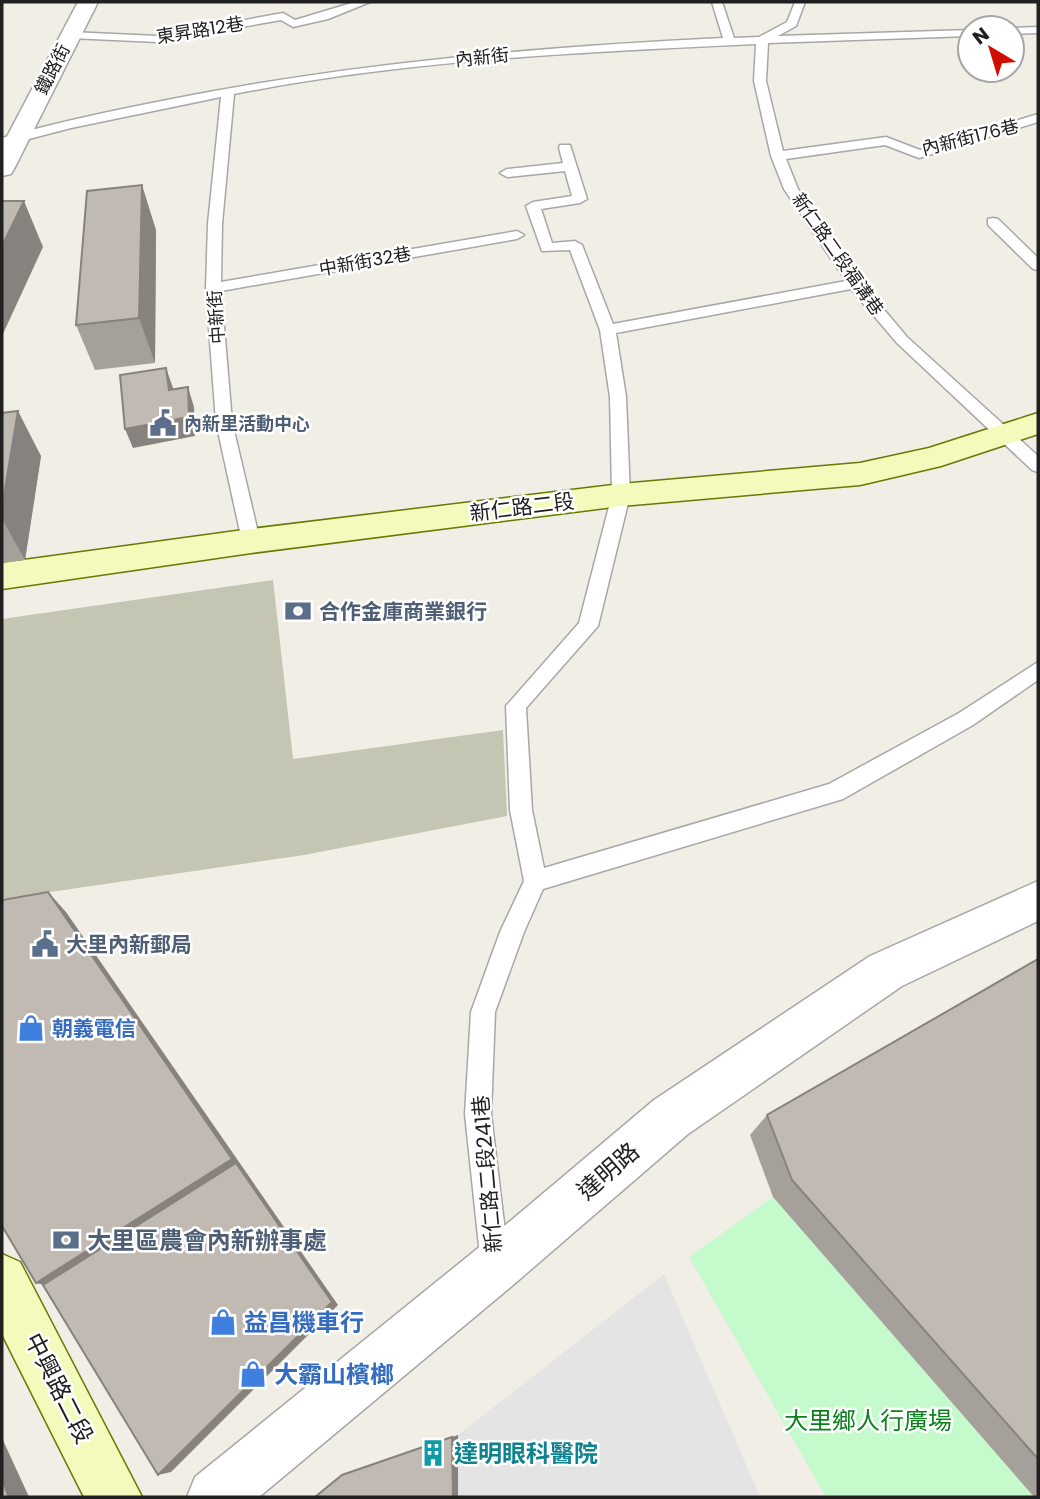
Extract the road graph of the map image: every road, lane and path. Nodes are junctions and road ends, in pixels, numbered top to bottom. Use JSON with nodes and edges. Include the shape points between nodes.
{"nodes":[{"id":1,"x":88,"y":2,"type":"edge"},
{"id":2,"x":365,"y":2,"type":"edge"},
{"id":3,"x":717,"y":2,"type":"edge"},
{"id":4,"x":800,"y":2,"type":"edge"},
{"id":5,"x":956,"y":33,"type":"edge"},
{"id":6,"x":70,"y":35,"type":"junction"},
{"id":7,"x":729,"y":40,"type":"junction"},
{"id":8,"x":762,"y":40,"type":"junction"},
{"id":9,"x":228,"y":90,"type":"junction"},
{"id":10,"x":1038,"y":118,"type":"edge"},
{"id":11,"x":10,"y":139,"type":"edge"},
{"id":12,"x":565,"y":148,"type":"dead end"},
{"id":13,"x":778,"y":156,"type":"junction"},
{"id":14,"x":570,"y":166,"type":"junction"},
{"id":15,"x":2,"y":169,"type":"edge"},
{"id":16,"x":507,"y":173,"type":"dead end"},
{"id":17,"x":992,"y":222,"type":"dead end"},
{"id":18,"x":517,"y":235,"type":"dead end"},
{"id":19,"x":1038,"y":266,"type":"edge"},
{"id":20,"x":855,"y":284,"type":"junction"},
{"id":21,"x":213,"y":288,"type":"junction"},
{"id":22,"x":608,"y":330,"type":"junction"},
{"id":23,"x":1038,"y":422,"type":"edge"},
{"id":24,"x":1005,"y":436,"type":"junction"},
{"id":25,"x":1038,"y":466,"type":"edge"},
{"id":26,"x":621,"y":495,"type":"junction"},
{"id":27,"x":251,"y":541,"type":"junction"},
{"id":28,"x":2,"y":576,"type":"edge"},
{"id":29,"x":1038,"y":670,"type":"edge"},
{"id":30,"x":535,"y":881,"type":"junction"},
{"id":31,"x":1038,"y":900,"type":"edge"},
{"id":32,"x":495,"y":1267,"type":"junction"},
{"id":33,"x":2,"y":1280,"type":"edge"},
{"id":34,"x":114,"y":1497,"type":"edge"},
{"id":35,"x":215,"y":1497,"type":"edge"}],
"edges":[{"from":1,"to":6,"type":"street","name":"鐵路街"},
{"from":2,"to":6,"type":"lane","name":"東昇路12巷","via":[[293,24],[283,16],[158,38]]},
{"from":3,"to":7,"type":"lane"},
{"from":4,"to":8,"type":"lane","via":[[792,24]]},
{"from":5,"to":8,"type":"lane","name":"內新街"},
{"from":6,"to":11,"type":"street","name":"鐵路街"},
{"from":7,"to":8,"type":"lane","name":"內新街"},
{"from":7,"to":9,"type":"lane","name":"內新街","via":[[530,52]]},
{"from":8,"to":13,"type":"lane","name":"新仁路二段福溝巷","via":[[760,81]]},
{"from":9,"to":11,"type":"lane","name":"內新街"},
{"from":9,"to":21,"type":"lane","name":"中新街"},
{"from":10,"to":13,"type":"lane","name":"內新街176巷","via":[[919,154],[886,141]]},
{"from":11,"to":15,"type":"street","name":"鐵路街"},
{"from":12,"to":14,"type":"lane"},
{"from":13,"to":20,"type":"lane","name":"新仁路二段福溝巷","via":[[791,189]]},
{"from":14,"to":16,"type":"lane"},
{"from":14,"to":22,"type":"lane","via":[[580,199],[533,206],[547,248],[575,245]]},
{"from":17,"to":19,"type":"lane"},
{"from":18,"to":21,"type":"lane","name":"中新街32巷"},
{"from":20,"to":22,"type":"lane"},
{"from":20,"to":24,"type":"lane","name":"新仁路二段福溝巷","via":[[902,340]]},
{"from":21,"to":27,"type":"lane","name":"中新街","via":[[224,422]]},
{"from":22,"to":26,"type":"lane","via":[[618,397]]},
{"from":23,"to":24,"type":"street","name":"新仁路二段"},
{"from":24,"to":25,"type":"lane","name":"新仁路二段福溝巷"},
{"from":24,"to":26,"type":"street","name":"新仁路二段","via":[[860,474]]},
{"from":26,"to":27,"type":"street","name":"新仁路二段"},
{"from":26,"to":30,"type":"lane","via":[[588,626],[516,706],[521,810]]},
{"from":27,"to":28,"type":"street","name":"新仁路二段"},
{"from":29,"to":30,"type":"lane","via":[[965,719],[835,792]]},
{"from":30,"to":32,"type":"lane","name":"新仁路二段241巷","via":[[483,1012],[478,1114]]},
{"from":31,"to":32,"type":"street","name":"達明路","via":[[886,971],[693,1101]]},
{"from":32,"to":35,"type":"street","name":"達明路"},
{"from":33,"to":34,"type":"street","name":"中興路二段"}]}
